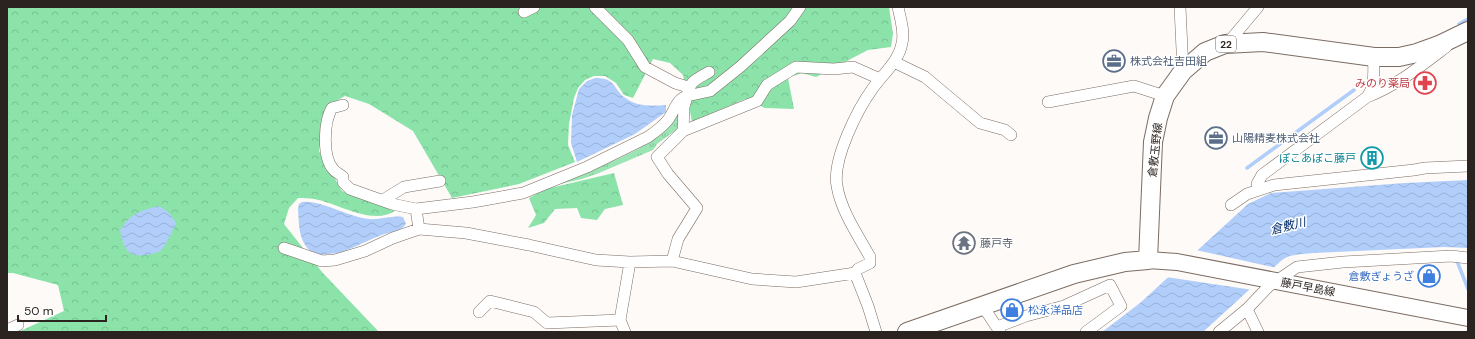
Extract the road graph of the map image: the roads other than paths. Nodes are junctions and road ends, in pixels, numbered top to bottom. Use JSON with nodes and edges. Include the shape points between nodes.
{"nodes":[{"id":1,"x":595,"y":7,"type":"edge"},
{"id":2,"x":800,"y":7,"type":"edge"},
{"id":3,"x":898,"y":7,"type":"edge"},
{"id":4,"x":1180,"y":7,"type":"edge"},
{"id":5,"x":1258,"y":7,"type":"edge"},
{"id":6,"x":1465,"y":33,"type":"edge"},
{"id":7,"x":1227,"y":44,"type":"junction"},
{"id":8,"x":1374,"y":57,"type":"junction"},
{"id":9,"x":894,"y":62,"type":"junction"},
{"id":10,"x":1183,"y":71,"type":"junction"},
{"id":11,"x":709,"y":72,"type":"dead end"},
{"id":12,"x":880,"y":79,"type":"junction"},
{"id":13,"x":687,"y":92,"type":"junction"},
{"id":14,"x":1165,"y":96,"type":"junction"},
{"id":15,"x":1367,"y":97,"type":"junction"},
{"id":16,"x":1048,"y":102,"type":"dead end"},
{"id":17,"x":343,"y":105,"type":"dead end"},
{"id":18,"x":683,"y":131,"type":"junction"},
{"id":19,"x":1011,"y":135,"type":"dead end"},
{"id":20,"x":1468,"y":166,"type":"edge"},
{"id":21,"x":440,"y":181,"type":"dead end"},
{"id":22,"x":1259,"y":190,"type":"junction"},
{"id":23,"x":383,"y":200,"type":"junction"},
{"id":24,"x":1231,"y":205,"type":"dead end"},
{"id":25,"x":416,"y":209,"type":"junction"},
{"id":26,"x":419,"y":229,"type":"junction"},
{"id":27,"x":284,"y":248,"type":"dead end"},
{"id":28,"x":1468,"y":258,"type":"edge"},
{"id":29,"x":1148,"y":260,"type":"junction"},
{"id":30,"x":672,"y":261,"type":"junction"},
{"id":31,"x":630,"y":262,"type":"junction"},
{"id":32,"x":856,"y":272,"type":"junction"},
{"id":33,"x":1273,"y":280,"type":"junction"},
{"id":34,"x":982,"y":305,"type":"junction"},
{"id":35,"x":1247,"y":308,"type":"junction"},
{"id":36,"x":479,"y":312,"type":"dead end"},
{"id":37,"x":1468,"y":318,"type":"edge"},
{"id":38,"x":620,"y":320,"type":"junction"},
{"id":39,"x":18,"y":325,"type":"dead end"},
{"id":40,"x":998,"y":329,"type":"edge"},
{"id":41,"x":7,"y":330,"type":"edge"},
{"id":42,"x":625,"y":332,"type":"edge"},
{"id":43,"x":876,"y":332,"type":"edge"},
{"id":44,"x":907,"y":332,"type":"edge"},
{"id":45,"x":1086,"y":332,"type":"edge"},
{"id":46,"x":1219,"y":332,"type":"edge"},
{"id":47,"x":1258,"y":332,"type":"edge"}],
"edges":[{"from":1,"to":13,"type":"street","via":[[628,40],[645,67]]},
{"from":2,"to":13,"type":"street","via":[[785,26],[710,91]]},
{"from":3,"to":9,"type":"street","via":[[902,43]]},
{"from":4,"to":10,"type":"street"},
{"from":5,"to":7,"type":"street"},
{"from":6,"to":8,"type":"main road","name":"倉敷玉野線","number":"22","via":[[1417,53],[1399,57]]},
{"from":6,"to":15,"type":"street","via":[[1426,63],[1386,89]]},
{"from":7,"to":8,"type":"main road","name":"倉敷玉野線","number":"22","via":[[1263,42]]},
{"from":7,"to":10,"type":"main road","name":"倉敷玉野線","number":"22","via":[[1205,52]]},
{"from":8,"to":15,"type":"street","via":[[1374,85]]},
{"from":9,"to":12,"type":"street"},
{"from":9,"to":19,"type":"street","via":[[925,76],[980,123],[1005,130]]},
{"from":10,"to":14,"type":"main road","name":"倉敷玉野線","number":"22"},
{"from":11,"to":13,"type":"street","via":[[695,80]]},
{"from":12,"to":18,"type":"street","via":[[853,67],[796,67],[767,84],[757,101]]},
{"from":12,"to":32,"type":"street","via":[[860,108],[846,139],[836,173],[844,209],[870,257],[870,262]]},
{"from":13,"to":18,"type":"street"},
{"from":13,"to":25,"type":"street","via":[[667,121],[648,137],[581,170],[523,193]]},
{"from":14,"to":16,"type":"street","via":[[1134,86]]},
{"from":14,"to":29,"type":"main road","name":"倉敷玉野線","number":"22","via":[[1153,142]]},
{"from":15,"to":22,"type":"street","via":[[1262,174],[1257,184]]},
{"from":17,"to":23,"type":"street","via":[[332,108],[330,112],[325,147],[330,163],[350,189]]},
{"from":18,"to":30,"type":"street","via":[[658,157],[668,174],[697,208],[678,238]]},
{"from":20,"to":22,"type":"street","via":[[1425,168],[1274,185]]},
{"from":21,"to":23,"type":"street","via":[[404,187]]},
{"from":22,"to":24,"type":"street","via":[[1247,194]]},
{"from":23,"to":25,"type":"street"},
{"from":25,"to":26,"type":"street"},
{"from":26,"to":27,"type":"street","via":[[365,252],[335,260],[322,261]]},
{"from":26,"to":31,"type":"street","via":[[466,233],[596,260]]},
{"from":28,"to":33,"type":"street","via":[[1451,256],[1310,265],[1297,267]]},
{"from":29,"to":33,"type":"main road","name":"藤戸早島線","via":[[1177,262]]},
{"from":29,"to":34,"type":"main road","via":[[1126,262],[1074,274]]},
{"from":30,"to":31,"type":"street"},
{"from":30,"to":32,"type":"street","via":[[752,279],[796,282]]},
{"from":31,"to":38,"type":"street"},
{"from":32,"to":43,"type":"street"},
{"from":33,"to":35,"type":"street"},
{"from":33,"to":37,"type":"main road","name":"藤戸早島線"},
{"from":34,"to":40,"type":"street"},
{"from":34,"to":44,"type":"main road"},
{"from":35,"to":46,"type":"street"},
{"from":35,"to":47,"type":"street"},
{"from":36,"to":38,"type":"street","via":[[490,301],[534,312],[547,323]]},
{"from":38,"to":42,"type":"street"},
{"from":39,"to":41,"type":"street"},
{"from":40,"to":45,"type":"street","via":[[1026,316],[1064,306],[1110,285],[1121,306]]}]}
